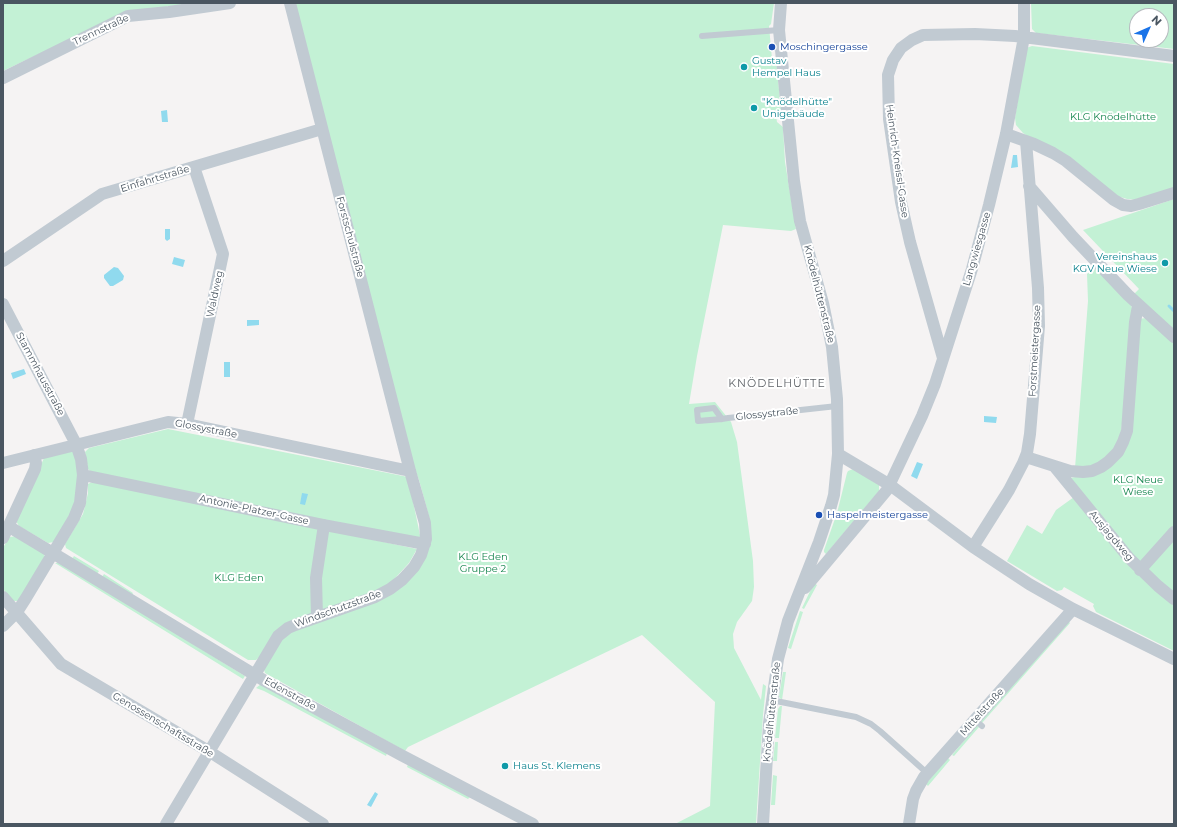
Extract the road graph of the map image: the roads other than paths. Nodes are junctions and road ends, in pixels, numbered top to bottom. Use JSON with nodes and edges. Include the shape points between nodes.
{"nodes":[{"id":1,"x":230,"y":3,"type":"edge"},
{"id":2,"x":290,"y":3,"type":"edge"},
{"id":3,"x":781,"y":3,"type":"edge"},
{"id":4,"x":1024,"y":3,"type":"edge"},
{"id":5,"x":779,"y":30,"type":"junction"},
{"id":6,"x":702,"y":36,"type":"dead end"},
{"id":7,"x":1024,"y":37,"type":"junction"},
{"id":8,"x":1174,"y":56,"type":"edge"},
{"id":9,"x":3,"y":78,"type":"edge"},
{"id":10,"x":322,"y":129,"type":"junction"},
{"id":11,"x":1006,"y":134,"type":"junction"},
{"id":12,"x":1026,"y":141,"type":"junction"},
{"id":13,"x":194,"y":167,"type":"junction"},
{"id":14,"x":1029,"y":186,"type":"junction"},
{"id":15,"x":1174,"y":193,"type":"edge"},
{"id":16,"x":3,"y":261,"type":"edge"},
{"id":17,"x":3,"y":304,"type":"edge"},
{"id":18,"x":1138,"y":306,"type":"junction"},
{"id":19,"x":1174,"y":337,"type":"edge"},
{"id":20,"x":944,"y":358,"type":"junction"},
{"id":21,"x":837,"y":406,"type":"junction"},
{"id":22,"x":722,"y":419,"type":"junction"},
{"id":23,"x":187,"y":424,"type":"junction"},
{"id":24,"x":76,"y":444,"type":"junction"},
{"id":25,"x":838,"y":454,"type":"junction"},
{"id":26,"x":34,"y":455,"type":"junction"},
{"id":27,"x":1026,"y":457,"type":"junction"},
{"id":28,"x":3,"y":464,"type":"edge"},
{"id":29,"x":1054,"y":466,"type":"junction"},
{"id":30,"x":410,"y":470,"type":"junction"},
{"id":31,"x":83,"y":476,"type":"junction"},
{"id":32,"x":890,"y":485,"type":"junction"},
{"id":33,"x":324,"y":525,"type":"junction"},
{"id":34,"x":8,"y":526,"type":"junction"},
{"id":35,"x":1174,"y":532,"type":"edge"},
{"id":36,"x":3,"y":538,"type":"edge"},
{"id":37,"x":425,"y":544,"type":"junction"},
{"id":38,"x":973,"y":547,"type":"junction"},
{"id":39,"x":54,"y":553,"type":"junction"},
{"id":40,"x":1140,"y":570,"type":"junction"},
{"id":41,"x":3,"y":597,"type":"edge"},
{"id":42,"x":1174,"y":598,"type":"edge"},
{"id":43,"x":794,"y":603,"type":"junction"},
{"id":44,"x":1073,"y":609,"type":"junction"},
{"id":45,"x":17,"y":612,"type":"junction"},
{"id":46,"x":317,"y":617,"type":"junction"},
{"id":47,"x":3,"y":626,"type":"edge"},
{"id":48,"x":1174,"y":659,"type":"edge"},
{"id":49,"x":256,"y":675,"type":"junction"},
{"id":50,"x":771,"y":700,"type":"junction"},
{"id":51,"x":210,"y":752,"type":"junction"},
{"id":52,"x":927,"y":773,"type":"junction"},
{"id":53,"x":913,"y":816,"type":"edge"},
{"id":54,"x":166,"y":824,"type":"edge"},
{"id":55,"x":323,"y":824,"type":"edge"},
{"id":56,"x":533,"y":824,"type":"edge"},
{"id":57,"x":763,"y":824,"type":"edge"}],
"edges":[{"from":1,"to":9,"type":"street","name":"Trennstraße","via":[[128,16]]},
{"from":2,"to":10,"type":"street","name":"Forstschulstraße"},
{"from":3,"to":5,"type":"street","name":"Knödelhüttenstraße"},
{"from":4,"to":7,"type":"street","name":"Langwiesgasse"},
{"from":5,"to":6,"type":"lane"},
{"from":5,"to":21,"type":"street","name":"Knödelhüttenstraße","via":[[796,200],[829,332]]},
{"from":7,"to":8,"type":"street","name":"Heinrich-Kneissl-Gasse"},
{"from":7,"to":11,"type":"street","name":"Langwiesgasse"},
{"from":7,"to":20,"type":"street","name":"Heinrich-Kneissl-Gasse","via":[[975,34],[923,35],[901,48],[893,60],[888,75],[889,119],[901,202]]},
{"from":10,"to":13,"type":"street","name":"Einfahrtstraße"},
{"from":10,"to":30,"type":"street","name":"Forstschulstraße"},
{"from":11,"to":12,"type":"street"},
{"from":11,"to":20,"type":"street","name":"Langwiesgasse","via":[[983,233]]},
{"from":12,"to":14,"type":"street","name":"Forstmeistergasse"},
{"from":12,"to":15,"type":"street","via":[[1066,161],[1123,205],[1135,205]]},
{"from":13,"to":16,"type":"street","name":"Einfahrtstraße","via":[[102,194]]},
{"from":13,"to":23,"type":"street","name":"Waldweg","via":[[223,254]]},
{"from":14,"to":18,"type":"street"},
{"from":14,"to":27,"type":"street","name":"Forstmeistergasse","via":[[1039,326]]},
{"from":17,"to":24,"type":"street","name":"Stammhausstraße"},
{"from":18,"to":19,"type":"street"},
{"from":18,"to":29,"type":"street","via":[[1128,426],[1121,447],[1108,462],[1092,471],[1079,472]]},
{"from":20,"to":32,"type":"street","name":"Langwiesgasse","via":[[922,416]]},
{"from":21,"to":22,"type":"lane","name":"Glossystraße"},
{"from":21,"to":25,"type":"street","name":"Knödelhüttenstraße"},
{"from":22,"to":22,"type":"lane","name":"Glossystraße","via":[[698,421],[697,410],[714,408]]},
{"from":23,"to":24,"type":"street","name":"Glossystraße","via":[[164,422]]},
{"from":23,"to":30,"type":"street","name":"Glossystraße"},
{"from":24,"to":26,"type":"street","name":"Glossystraße"},
{"from":24,"to":31,"type":"street","name":"Stammhausstraße"},
{"from":25,"to":32,"type":"street"},
{"from":25,"to":43,"type":"street","name":"Knödelhüttenstraße","via":[[831,506]]},
{"from":26,"to":28,"type":"street","name":"Glossystraße"},
{"from":26,"to":34,"type":"street","via":[[35,469]]},
{"from":27,"to":29,"type":"street"},
{"from":27,"to":38,"type":"street","name":"Forstmeistergasse","via":[[1009,490]]},
{"from":29,"to":40,"type":"street","name":"Ausjagdweg"},
{"from":30,"to":37,"type":"street","name":"Windschutzstraße","via":[[425,523]]},
{"from":31,"to":33,"type":"street","name":"Antonie-Platzer-Gasse"},
{"from":31,"to":39,"type":"street","name":"Stammhausstraße","via":[[78,508]]},
{"from":32,"to":38,"type":"street"},
{"from":32,"to":43,"type":"street","name":"Knödelhüttenstraße"},
{"from":33,"to":37,"type":"street","name":"Antonie-Platzer-Gasse"},
{"from":33,"to":46,"type":"street","via":[[316,578]]},
{"from":34,"to":36,"type":"street"},
{"from":34,"to":39,"type":"street","name":"Edenstraße"},
{"from":35,"to":40,"type":"street"},
{"from":37,"to":46,"type":"street","name":"Windschutzstraße","via":[[414,567],[390,589]]},
{"from":38,"to":44,"type":"street"},
{"from":39,"to":45,"type":"street","name":"Stammhausstraße"},
{"from":39,"to":49,"type":"street","name":"Edenstraße"},
{"from":40,"to":42,"type":"street","name":"Ausjagdweg"},
{"from":41,"to":45,"type":"street","name":"Genossenschaftsstraße"},
{"from":43,"to":50,"type":"street","name":"Knödelhüttenstraße","via":[[781,644]]},
{"from":44,"to":48,"type":"street"},
{"from":44,"to":52,"type":"street","name":"Mittelstraße","via":[[978,723]]},
{"from":45,"to":47,"type":"street"},
{"from":45,"to":51,"type":"street","name":"Genossenschaftsstraße","via":[[61,664]]},
{"from":46,"to":49,"type":"street","name":"Windschutzstraße","via":[[291,626],[281,634]]},
{"from":49,"to":51,"type":"street","name":"Windschutzstraße"},
{"from":49,"to":56,"type":"street","name":"Edenstraße"},
{"from":50,"to":52,"type":"lane","via":[[856,717],[871,724]]},
{"from":50,"to":57,"type":"street","name":"Knödelhüttenstraße"},
{"from":51,"to":54,"type":"street","name":"Windschutzstraße"},
{"from":51,"to":55,"type":"street","name":"Genossenschaftsstraße"},
{"from":52,"to":53,"type":"street","name":"Mittelstraße","via":[[924,786],[916,791]]}]}
